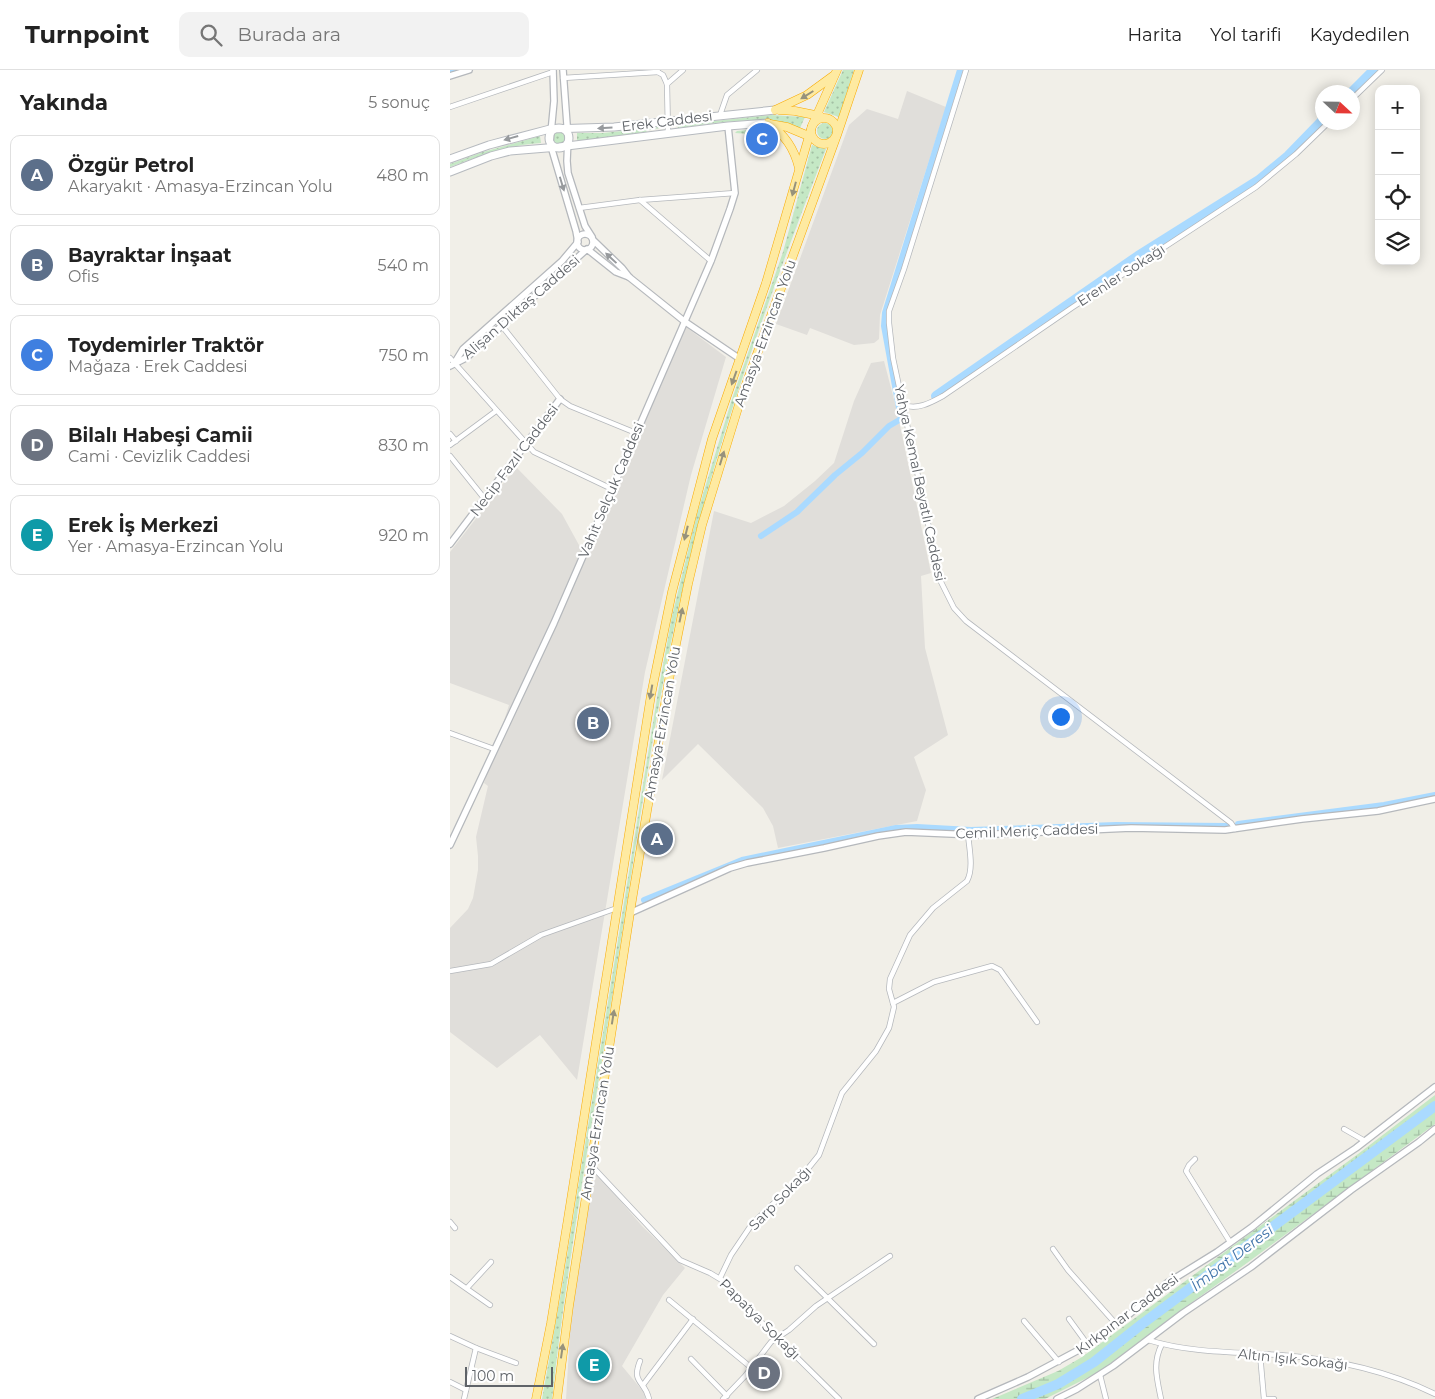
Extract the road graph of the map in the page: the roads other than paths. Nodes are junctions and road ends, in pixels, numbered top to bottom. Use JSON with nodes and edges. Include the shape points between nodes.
{"nodes":[{"id":1,"x":470,"y":70,"type":"edge"},
{"id":2,"x":563,"y":70,"type":"edge"},
{"id":3,"x":684,"y":70,"type":"edge"},
{"id":4,"x":757,"y":70,"type":"edge"},
{"id":5,"x":858,"y":70,"type":"edge"},
{"id":6,"x":966,"y":70,"type":"edge"},
{"id":7,"x":1382,"y":70,"type":"edge"},
{"id":8,"x":553,"y":71,"type":"edge"},
{"id":9,"x":657,"y":71,"type":"edge"},
{"id":10,"x":836,"y":72,"type":"edge"},
{"id":11,"x":450,"y":76,"type":"edge"},
{"id":12,"x":563,"y":78,"type":"junction"},
{"id":13,"x":667,"y":84,"type":"junction"},
{"id":14,"x":1360,"y":91,"type":"edge"},
{"id":15,"x":450,"y":107,"type":"edge"},
{"id":16,"x":775,"y":110,"type":"junction"},
{"id":17,"x":720,"y":115,"type":"junction"},
{"id":18,"x":816,"y":115,"type":"junction"},
{"id":19,"x":826,"y":118,"type":"junction"},
{"id":20,"x":668,"y":122,"type":"junction"},
{"id":21,"x":768,"y":123,"type":"junction"},
{"id":22,"x":728,"y":126,"type":"junction"},
{"id":23,"x":812,"y":126,"type":"junction"},
{"id":24,"x":559,"y":128,"type":"junction"},
{"id":25,"x":568,"y":128,"type":"junction"},
{"id":26,"x":550,"y":129,"type":"junction"},
{"id":27,"x":1321,"y":130,"type":"edge"},
{"id":28,"x":668,"y":132,"type":"junction"},
{"id":29,"x":837,"y":135,"type":"junction"},
{"id":30,"x":811,"y":137,"type":"junction"},
{"id":31,"x":549,"y":138,"type":"junction"},
{"id":32,"x":568,"y":138,"type":"junction"},
{"id":33,"x":568,"y":146,"type":"junction"},
{"id":34,"x":550,"y":148,"type":"junction"},
{"id":35,"x":559,"y":148,"type":"junction"},
{"id":36,"x":450,"y":159,"type":"edge"},
{"id":37,"x":799,"y":169,"type":"junction"},
{"id":38,"x":450,"y":172,"type":"edge"},
{"id":39,"x":735,"y":193,"type":"junction"},
{"id":40,"x":640,"y":200,"type":"junction"},
{"id":41,"x":579,"y":208,"type":"junction"},
{"id":42,"x":592,"y":238,"type":"junction"},
{"id":43,"x":578,"y":242,"type":"junction"},
{"id":44,"x":587,"y":249,"type":"junction"},
{"id":45,"x":711,"y":261,"type":"junction"},
{"id":46,"x":628,"y":277,"type":"junction"},
{"id":47,"x":684,"y":321,"type":"junction"},
{"id":48,"x":502,"y":326,"type":"junction"},
{"id":49,"x":740,"y":359,"type":"junction"},
{"id":50,"x":452,"y":362,"type":"edge"},
{"id":51,"x":560,"y":399,"type":"junction"},
{"id":52,"x":903,"y":405,"type":"junction"},
{"id":53,"x":496,"y":411,"type":"junction"},
{"id":54,"x":636,"y":432,"type":"junction"},
{"id":55,"x":450,"y":434,"type":"edge"},
{"id":56,"x":456,"y":441,"type":"junction"},
{"id":57,"x":525,"y":444,"type":"junction"},
{"id":58,"x":450,"y":445,"type":"edge"},
{"id":59,"x":450,"y":456,"type":"edge"},
{"id":60,"x":612,"y":489,"type":"junction"},
{"id":61,"x":484,"y":498,"type":"junction"},
{"id":62,"x":450,"y":544,"type":"edge"},
{"id":63,"x":450,"y":733,"type":"edge"},
{"id":64,"x":494,"y":749,"type":"junction"},
{"id":65,"x":1435,"y":799,"type":"edge"},
{"id":66,"x":1235,"y":829,"type":"junction"},
{"id":67,"x":968,"y":834,"type":"junction"},
{"id":68,"x":450,"y":845,"type":"edge"},
{"id":69,"x":617,"y":908,"type":"junction"},
{"id":70,"x":630,"y":912,"type":"junction"},
{"id":71,"x":450,"y":970,"type":"edge"},
{"id":72,"x":893,"y":1003,"type":"junction"},
{"id":73,"x":1037,"y":1022,"type":"dead end"},
{"id":74,"x":1435,"y":1087,"type":"edge"},
{"id":75,"x":1344,"y":1129,"type":"dead end"},
{"id":76,"x":1435,"y":1129,"type":"edge"},
{"id":77,"x":1365,"y":1141,"type":"junction"},
{"id":78,"x":1195,"y":1159,"type":"dead end"},
{"id":79,"x":590,"y":1164,"type":"junction"},
{"id":80,"x":450,"y":1222,"type":"edge"},
{"id":81,"x":454,"y":1228,"type":"dead end"},
{"id":82,"x":1230,"y":1242,"type":"junction"},
{"id":83,"x":1052,"y":1249,"type":"dead end"},
{"id":84,"x":890,"y":1256,"type":"dead end"},
{"id":85,"x":491,"y":1262,"type":"dead end"},
{"id":86,"x":797,"y":1268,"type":"dead end"},
{"id":87,"x":720,"y":1278,"type":"junction"},
{"id":88,"x":452,"y":1279,"type":"edge"},
{"id":89,"x":450,"y":1286,"type":"edge"},
{"id":90,"x":467,"y":1288,"type":"junction"},
{"id":91,"x":827,"y":1298,"type":"junction"},
{"id":92,"x":669,"y":1300,"type":"dead end"},
{"id":93,"x":490,"y":1305,"type":"dead end"},
{"id":94,"x":693,"y":1319,"type":"junction"},
{"id":95,"x":1069,"y":1319,"type":"dead end"},
{"id":96,"x":1024,"y":1320,"type":"dead end"},
{"id":97,"x":1116,"y":1324,"type":"junction"},
{"id":98,"x":450,"y":1336,"type":"edge"},
{"id":99,"x":777,"y":1338,"type":"junction"},
{"id":100,"x":1148,"y":1340,"type":"junction"},
{"id":101,"x":874,"y":1344,"type":"dead end"},
{"id":102,"x":1088,"y":1344,"type":"junction"},
{"id":103,"x":1162,"y":1344,"type":"junction"},
{"id":104,"x":476,"y":1348,"type":"junction"},
{"id":105,"x":1260,"y":1354,"type":"junction"},
{"id":106,"x":691,"y":1359,"type":"dead end"},
{"id":107,"x":640,"y":1361,"type":"dead end"},
{"id":108,"x":1059,"y":1362,"type":"junction"},
{"id":109,"x":516,"y":1363,"type":"dead end"},
{"id":110,"x":748,"y":1365,"type":"dead end"},
{"id":111,"x":1100,"y":1375,"type":"junction"},
{"id":112,"x":450,"y":1382,"type":"edge"},
{"id":113,"x":642,"y":1385,"type":"junction"},
{"id":114,"x":466,"y":1390,"type":"junction"},
{"id":115,"x":1435,"y":1394,"type":"edge"},
{"id":116,"x":725,"y":1397,"type":"edge"},
{"id":117,"x":1061,"y":1398,"type":"edge"},
{"id":118,"x":464,"y":1399,"type":"edge"},
{"id":119,"x":536,"y":1399,"type":"edge"},
{"id":120,"x":557,"y":1399,"type":"edge"},
{"id":121,"x":649,"y":1399,"type":"edge"},
{"id":122,"x":839,"y":1399,"type":"edge"},
{"id":123,"x":978,"y":1399,"type":"edge"},
{"id":124,"x":1106,"y":1399,"type":"edge"},
{"id":125,"x":1161,"y":1399,"type":"edge"},
{"id":126,"x":1264,"y":1399,"type":"edge"},
{"id":127,"x":1274,"y":1399,"type":"edge"}],
"edges":[{"from":1,"to":11,"type":"street"},
{"from":2,"to":12,"type":"street"},
{"from":3,"to":13,"type":"street"},
{"from":4,"to":17,"type":"street","via":[[727,95]]},
{"from":5,"to":29,"type":"highway","name":"Amasya-Erzincan Yolu"},
{"from":6,"to":52,"type":"street","name":"Yahya Kemal Beyatlı Caddesi","via":[[889,311],[893,358]]},
{"from":7,"to":14,"type":"street"},
{"from":8,"to":15,"type":"street"},
{"from":8,"to":26,"type":"street","via":[[554,102]]},
{"from":9,"to":12,"type":"street"},
{"from":9,"to":13,"type":"street"},
{"from":10,"to":16,"type":"highway","one_way":true,"via":[[807,94]]},
{"from":10,"to":18,"type":"highway"},
{"from":12,"to":25,"type":"street"},
{"from":13,"to":20,"type":"street"},
{"from":16,"to":17,"type":"main road","name":"Erek Caddesi"},
{"from":16,"to":18,"type":"highway"},
{"from":17,"to":20,"type":"main road","name":"Erek Caddesi"},
{"from":18,"to":19,"type":"highway"},
{"from":18,"to":23,"type":"highway"},
{"from":19,"to":23,"type":"highway","via":[[818,119]]},
{"from":19,"to":29,"type":"highway","via":[[837,126]]},
{"from":20,"to":25,"type":"main road","name":"Erek Caddesi","one_way":true},
{"from":20,"to":28,"type":"street"},
{"from":21,"to":22,"type":"main road","name":"Erek Caddesi"},
{"from":21,"to":30,"type":"highway"},
{"from":21,"to":37,"type":"highway","via":[[790,145]]},
{"from":22,"to":28,"type":"main road","name":"Erek Caddesi"},
{"from":22,"to":39,"type":"street","name":"Vahit Selçuk Caddesi"},
{"from":23,"to":30,"type":"highway"},
{"from":24,"to":25,"type":"main road","name":"Erek Caddesi"},
{"from":24,"to":26,"type":"main road","name":"Erek Caddesi"},
{"from":24,"to":31,"type":"main road","via":[[551,132]]},
{"from":24,"to":32,"type":"main road"},
{"from":25,"to":32,"type":"street"},
{"from":26,"to":31,"type":"street"},
{"from":26,"to":36,"type":"main road","name":"Erek Caddesi","one_way":true},
{"from":27,"to":52,"type":"street","name":"Erenler Sokağı","via":[[1256,187],[943,396],[922,406]]},
{"from":28,"to":33,"type":"main road","name":"Erek Caddesi"},
{"from":29,"to":30,"type":"highway","via":[[828,144],[819,144]]},
{"from":70,"to":29,"type":"highway","name":"Amasya-Erzincan Yolu","one_way":true,"via":[[670,674],[702,525],[741,398]]},
{"from":30,"to":37,"type":"highway","name":"Amasya-Erzincan Yolu"},
{"from":31,"to":34,"type":"street"},
{"from":31,"to":35,"type":"main road","via":[[551,144]]},
{"from":32,"to":33,"type":"street"},
{"from":32,"to":35,"type":"main road"},
{"from":33,"to":35,"type":"main road","name":"Erek Caddesi"},
{"from":33,"to":41,"type":"street","via":[[568,174]]},
{"from":34,"to":35,"type":"main road","name":"Erek Caddesi"},
{"from":34,"to":38,"type":"main road","name":"Erek Caddesi","via":[[510,151]]},
{"from":34,"to":43,"type":"street","one_way":true},
{"from":37,"to":49,"type":"highway","name":"Amasya-Erzincan Yolu","one_way":true,"via":[[769,275]]},
{"from":39,"to":40,"type":"street"},
{"from":39,"to":45,"type":"street","name":"Vahit Selçuk Caddesi"},
{"from":40,"to":41,"type":"street"},
{"from":40,"to":45,"type":"street"},
{"from":41,"to":42,"type":"street"},
{"from":42,"to":43,"type":"street","via":[[583,234]]},
{"from":42,"to":44,"type":"street","via":[[591,247]]},
{"from":46,"to":42,"type":"street","one_way":true},
{"from":43,"to":44,"type":"street","via":[[580,247]]},
{"from":43,"to":50,"type":"street","name":"Alişan Diktaş Caddesi","via":[[556,267]]},
{"from":44,"to":46,"type":"street","via":[[616,272]]},
{"from":44,"to":48,"type":"street","name":"Alişan Diktaş Caddesi"},
{"from":45,"to":47,"type":"street","name":"Vahit Selçuk Caddesi"},
{"from":46,"to":47,"type":"street"},
{"from":47,"to":49,"type":"street"},
{"from":47,"to":54,"type":"street","name":"Vahit Selçuk Caddesi"},
{"from":48,"to":50,"type":"street","name":"Alişan Diktaş Caddesi","via":[[466,358]]},
{"from":48,"to":51,"type":"street"},
{"from":49,"to":69,"type":"highway","name":"Amasya-Erzincan Yolu","one_way":true,"via":[[706,461],[665,620]]},
{"from":50,"to":53,"type":"street"},
{"from":51,"to":54,"type":"street"},
{"from":51,"to":57,"type":"street","name":"Necip Fazıl Caddesi"},
{"from":52,"to":66,"type":"street","name":"Yahya Kemal Beyatlı Caddesi","via":[[935,563],[943,589],[954,608]]},
{"from":53,"to":56,"type":"street"},
{"from":53,"to":57,"type":"street"},
{"from":54,"to":60,"type":"street","name":"Vahit Selçuk Caddesi"},
{"from":55,"to":56,"type":"street"},
{"from":56,"to":58,"type":"street"},
{"from":57,"to":60,"type":"street","via":[[538,455]]},
{"from":57,"to":61,"type":"street","name":"Necip Fazıl Caddesi"},
{"from":59,"to":61,"type":"street"},
{"from":60,"to":64,"type":"street","name":"Vahit Selçuk Caddesi","via":[[554,623]]},
{"from":61,"to":62,"type":"street","name":"Necip Fazıl Caddesi"},
{"from":63,"to":64,"type":"street"},
{"from":64,"to":68,"type":"street","name":"Vahit Selçuk Caddesi"},
{"from":65,"to":66,"type":"street","name":"Cemil Meriç Caddesi","via":[[1378,811]]},
{"from":66,"to":67,"type":"street","name":"Cemil Meriç Caddesi","via":[[1122,828]]},
{"from":67,"to":70,"type":"street","name":"Cemil Meriç Caddesi","via":[[893,834],[747,863]]},
{"from":67,"to":72,"type":"street","name":"Sarp Sokağı","via":[[969,877],[933,908],[910,935],[890,979],[888,989]]},
{"from":69,"to":71,"type":"street","via":[[541,935],[491,964]]},
{"from":69,"to":119,"type":"highway","name":"Amasya-Erzincan Yolu"},
{"from":79,"to":70,"type":"highway","name":"Amasya-Erzincan Yolu","one_way":true},
{"from":72,"to":73,"type":"street","via":[[934,982],[992,966],[1000,970]]},
{"from":72,"to":87,"type":"street","name":"Sarp Sokağı","via":[[886,1034],[842,1094],[819,1155],[752,1224],[730,1255]]},
{"from":74,"to":77,"type":"street","name":"Kırkpınar Caddesi"},
{"from":75,"to":77,"type":"street"},
{"from":76,"to":100,"type":"street"},
{"from":77,"to":82,"type":"street","name":"Kırkpınar Caddesi"},
{"from":78,"to":82,"type":"street","via":[[1186,1172]]},
{"from":79,"to":87,"type":"street","name":"Papatya Sokağı","via":[[680,1260]]},
{"from":120,"to":79,"type":"highway","name":"Amasya-Erzincan Yolu","one_way":true},
{"from":80,"to":81,"type":"street"},
{"from":82,"to":97,"type":"street","name":"Kırkpınar Caddesi","via":[[1167,1283]]},
{"from":83,"to":97,"type":"street"},
{"from":84,"to":91,"type":"street"},
{"from":85,"to":90,"type":"street"},
{"from":86,"to":91,"type":"street"},
{"from":87,"to":99,"type":"street","name":"Papatya Sokağı"},
{"from":88,"to":89,"type":"street"},
{"from":88,"to":90,"type":"street"},
{"from":90,"to":93,"type":"street"},
{"from":91,"to":99,"type":"street"},
{"from":91,"to":101,"type":"street"},
{"from":92,"to":94,"type":"street"},
{"from":94,"to":110,"type":"street"},
{"from":94,"to":113,"type":"street"},
{"from":95,"to":102,"type":"street"},
{"from":96,"to":108,"type":"street"},
{"from":97,"to":102,"type":"street","name":"Kırkpınar Caddesi"},
{"from":98,"to":104,"type":"street"},
{"from":99,"to":116,"type":"street"},
{"from":99,"to":122,"type":"street","name":"Papatya Sokağı"},
{"from":100,"to":103,"type":"street","name":"Altın Işık Sokağı"},
{"from":100,"to":111,"type":"street"},
{"from":102,"to":108,"type":"street","name":"Kırkpınar Caddesi"},
{"from":103,"to":105,"type":"street","name":"Altın Işık Sokağı"},
{"from":103,"to":125,"type":"street","via":[[1155,1365]]},
{"from":104,"to":109,"type":"street"},
{"from":104,"to":114,"type":"street"},
{"from":105,"to":115,"type":"street","name":"Altın Işık Sokağı","via":[[1347,1363]]},
{"from":105,"to":126,"type":"street"},
{"from":106,"to":116,"type":"street"},
{"from":107,"to":113,"type":"street","via":[[636,1374]]},
{"from":108,"to":123,"type":"street","name":"Kırkpınar Caddesi"},
{"from":111,"to":117,"type":"street"},
{"from":111,"to":124,"type":"street"},
{"from":112,"to":114,"type":"street"},
{"from":113,"to":121,"type":"street"},
{"from":114,"to":118,"type":"street"},
{"from":126,"to":127,"type":"street"}]}
